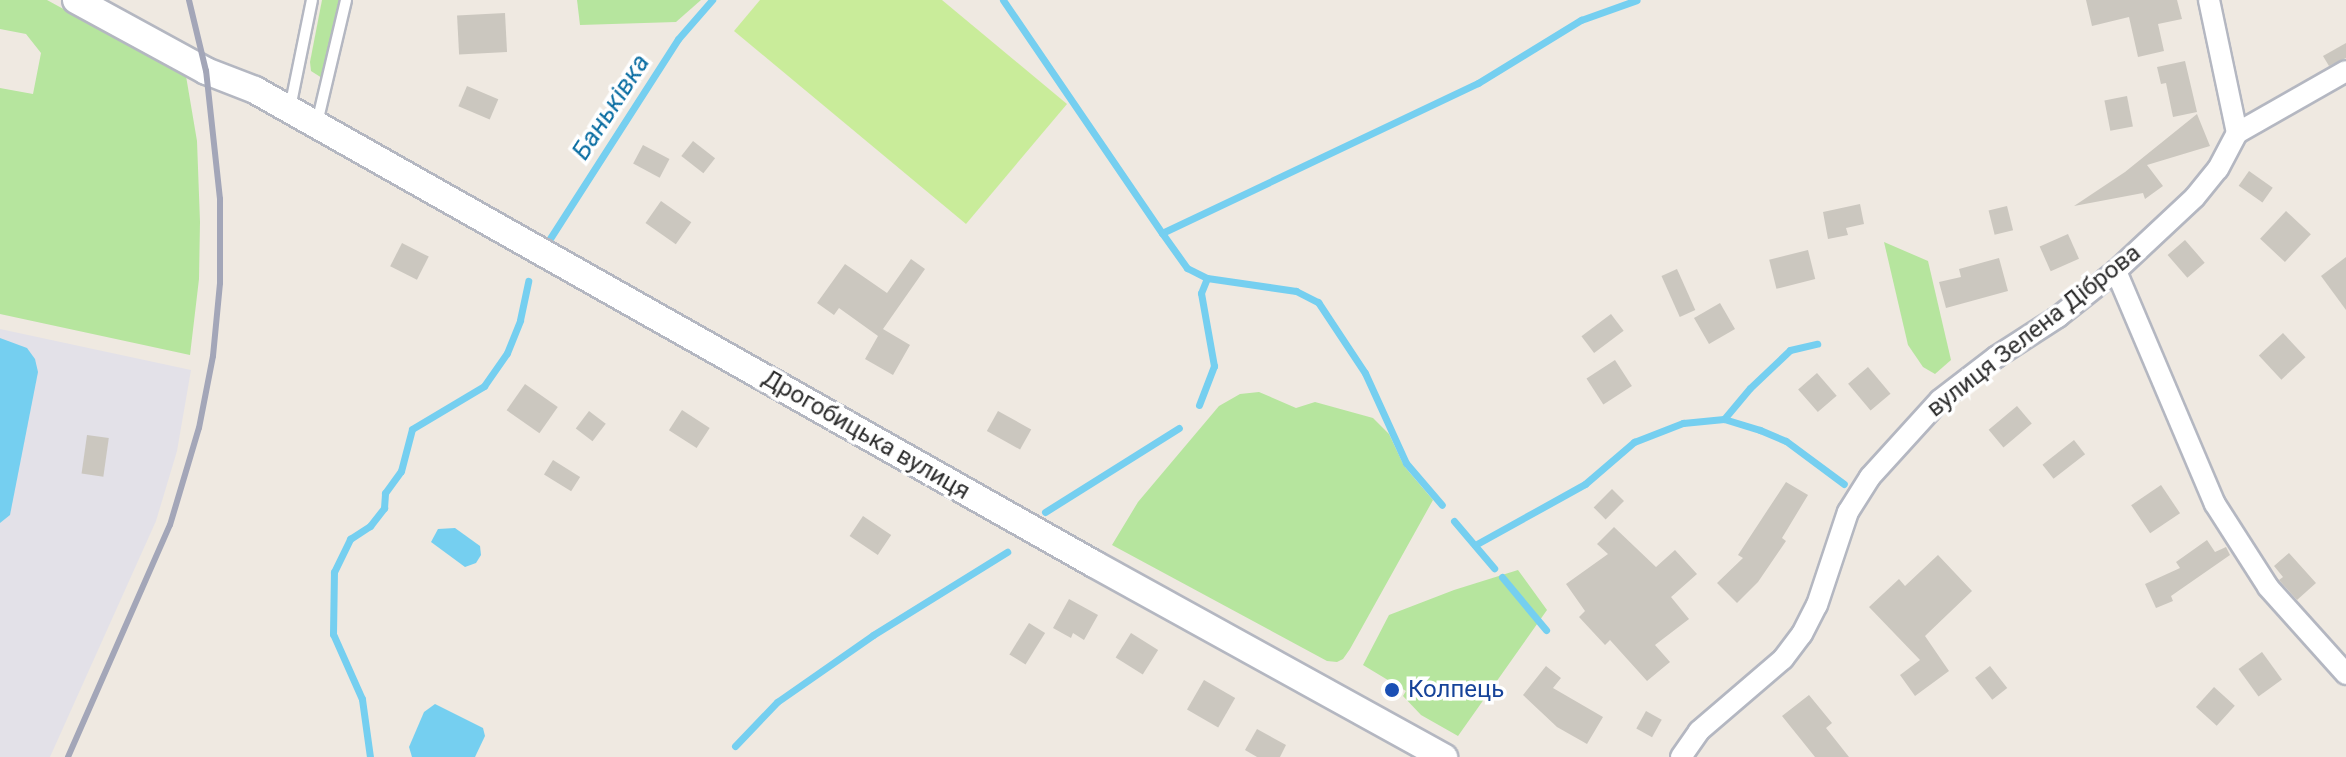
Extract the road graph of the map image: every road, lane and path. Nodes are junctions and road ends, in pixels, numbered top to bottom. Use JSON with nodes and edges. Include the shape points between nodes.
{"nodes":[{"id":1,"x":76,"y":0,"type":"edge"},
{"id":2,"x":312,"y":0,"type":"edge"},
{"id":3,"x":346,"y":0,"type":"edge"},
{"id":4,"x":2209,"y":0,"type":"edge"},
{"id":5,"x":2346,"y":71,"type":"edge"},
{"id":6,"x":290,"y":110,"type":"junction"},
{"id":7,"x":317,"y":125,"type":"junction"},
{"id":8,"x":2237,"y":133,"type":"junction"},
{"id":9,"x":2116,"y":271,"type":"junction"},
{"id":10,"x":2346,"y":674,"type":"edge"},
{"id":11,"x":1444,"y":757,"type":"edge"},
{"id":12,"x":1681,"y":757,"type":"edge"}],
"edges":[{"from":1,"to":6,"type":"street","name":"Дрогобицька вулиця"},
{"from":2,"to":6,"type":"lane"},
{"from":3,"to":7,"type":"lane"},
{"from":4,"to":8,"type":"street"},
{"from":5,"to":8,"type":"street"},
{"from":6,"to":7,"type":"street","name":"Дрогобицька вулиця"},
{"from":7,"to":11,"type":"street","name":"Дрогобицька вулиця"},
{"from":8,"to":9,"type":"street","name":"вулиця Зелена Діброва","via":[[2195,197]]},
{"from":9,"to":10,"type":"street","via":[[2215,504],[2268,587]]},
{"from":9,"to":12,"type":"street","name":"вулиця Зелена Діброва","via":[[1940,400],[1870,477],[1848,512],[1802,634],[1783,659],[1699,731]]}]}
